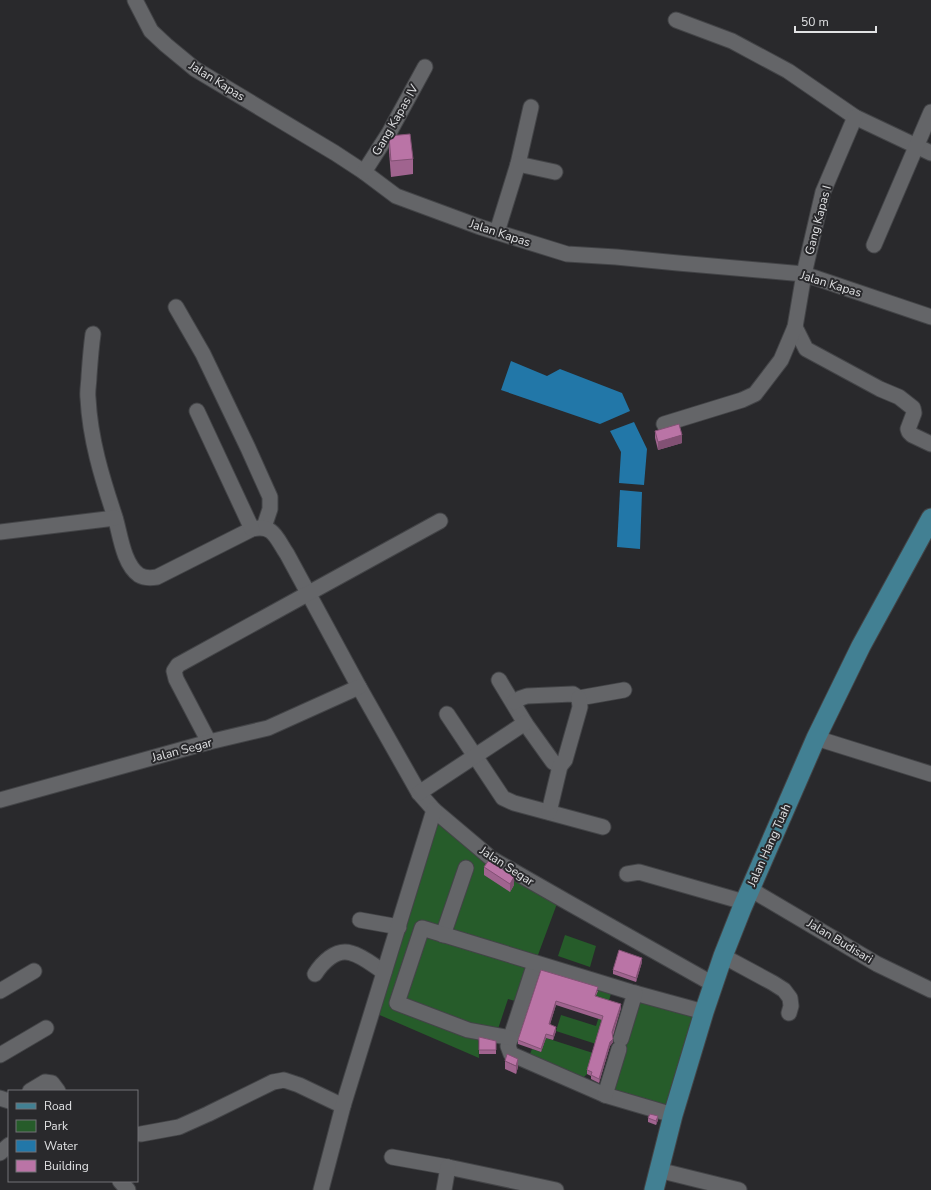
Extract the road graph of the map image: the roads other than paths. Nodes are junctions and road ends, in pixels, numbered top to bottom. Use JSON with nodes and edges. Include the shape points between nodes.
{"nodes":[{"id":1,"x":136,"y":0,"type":"edge"},
{"id":2,"x":676,"y":20,"type":"dead end"},
{"id":3,"x":425,"y":67,"type":"dead end"},
{"id":4,"x":531,"y":107,"type":"dead end"},
{"id":5,"x":931,"y":112,"type":"edge"},
{"id":6,"x":855,"y":117,"type":"junction"},
{"id":7,"x":916,"y":146,"type":"junction"},
{"id":8,"x":931,"y":153,"type":"edge"},
{"id":9,"x":518,"y":164,"type":"junction"},
{"id":10,"x":364,"y":172,"type":"junction"},
{"id":11,"x":555,"y":172,"type":"dead end"},
{"id":12,"x":496,"y":232,"type":"junction"},
{"id":13,"x":874,"y":245,"type":"dead end"},
{"id":14,"x":804,"y":274,"type":"junction"},
{"id":15,"x":176,"y":307,"type":"dead end"},
{"id":16,"x":931,"y":317,"type":"edge"},
{"id":17,"x":795,"y":327,"type":"junction"},
{"id":18,"x":93,"y":334,"type":"dead end"},
{"id":19,"x":197,"y":411,"type":"dead end"},
{"id":20,"x":664,"y":424,"type":"dead end"},
{"id":21,"x":931,"y":444,"type":"edge"},
{"id":22,"x":115,"y":518,"type":"junction"},
{"id":23,"x":931,"y":518,"type":"edge"},
{"id":24,"x":440,"y":521,"type":"dead end"},
{"id":25,"x":258,"y":528,"type":"junction"},
{"id":26,"x":0,"y":532,"type":"edge"},
{"id":27,"x":309,"y":593,"type":"junction"},
{"id":28,"x":499,"y":680,"type":"dead end"},
{"id":29,"x":358,"y":685,"type":"junction"},
{"id":30,"x":624,"y":690,"type":"dead end"},
{"id":31,"x":579,"y":698,"type":"junction"},
{"id":32,"x":514,"y":702,"type":"junction"},
{"id":33,"x":448,"y":714,"type":"dead end"},
{"id":34,"x":526,"y":722,"type":"junction"},
{"id":35,"x":816,"y":738,"type":"junction"},
{"id":36,"x":209,"y":742,"type":"junction"},
{"id":37,"x":475,"y":755,"type":"junction"},
{"id":38,"x":560,"y":766,"type":"junction"},
{"id":39,"x":931,"y":774,"type":"edge"},
{"id":40,"x":419,"y":793,"type":"junction"},
{"id":41,"x":0,"y":800,"type":"edge"},
{"id":42,"x":434,"y":810,"type":"junction"},
{"id":43,"x":549,"y":812,"type":"junction"},
{"id":44,"x":603,"y":827,"type":"dead end"},
{"id":45,"x":466,"y":868,"type":"dead end"},
{"id":46,"x":627,"y":874,"type":"dead end"},
{"id":47,"x":747,"y":896,"type":"junction"},
{"id":48,"x":360,"y":920,"type":"dead end"},
{"id":49,"x":399,"y":927,"type":"junction"},
{"id":50,"x":443,"y":935,"type":"junction"},
{"id":51,"x":723,"y":956,"type":"junction"},
{"id":52,"x":535,"y":963,"type":"junction"},
{"id":53,"x":34,"y":971,"type":"dead end"},
{"id":54,"x":384,"y":972,"type":"junction"},
{"id":55,"x":315,"y":974,"type":"dead end"},
{"id":56,"x":713,"y":984,"type":"junction"},
{"id":57,"x":931,"y":990,"type":"edge"},
{"id":58,"x":0,"y":991,"type":"edge"},
{"id":59,"x":635,"y":993,"type":"junction"},
{"id":60,"x":704,"y":1012,"type":"junction"},
{"id":61,"x":789,"y":1013,"type":"dead end"},
{"id":62,"x":46,"y":1028,"type":"dead end"},
{"id":63,"x":511,"y":1038,"type":"junction"},
{"id":64,"x":0,"y":1055,"type":"edge"},
{"id":65,"x":32,"y":1090,"type":"edge"},
{"id":66,"x":57,"y":1090,"type":"edge"},
{"id":67,"x":605,"y":1095,"type":"junction"},
{"id":68,"x":343,"y":1106,"type":"junction"},
{"id":69,"x":673,"y":1115,"type":"junction"},
{"id":70,"x":141,"y":1134,"type":"dead end"},
{"id":71,"x":8,"y":1146,"type":"edge"},
{"id":72,"x":0,"y":1152,"type":"edge"},
{"id":73,"x":392,"y":1157,"type":"dead end"},
{"id":74,"x":448,"y":1167,"type":"junction"},
{"id":75,"x":658,"y":1170,"type":"junction"},
{"id":76,"x":121,"y":1182,"type":"edge"},
{"id":77,"x":128,"y":1190,"type":"edge"},
{"id":78,"x":321,"y":1190,"type":"edge"},
{"id":79,"x":444,"y":1190,"type":"edge"},
{"id":80,"x":556,"y":1190,"type":"edge"},
{"id":81,"x":654,"y":1190,"type":"edge"},
{"id":82,"x":738,"y":1190,"type":"edge"}],
"edges":[{"from":1,"to":10,"type":"street","name":"Jalan Kapas","via":[[151,31],[195,69]]},
{"from":2,"to":6,"type":"street","via":[[732,40],[788,72]]},
{"from":3,"to":10,"type":"street","name":"Gang Kapas IV","via":[[389,133]]},
{"from":4,"to":9,"type":"street"},
{"from":5,"to":7,"type":"street"},
{"from":6,"to":7,"type":"street"},
{"from":6,"to":14,"type":"street","name":"Gang Kapas I","via":[[823,192]]},
{"from":7,"to":8,"type":"street"},
{"from":7,"to":13,"type":"street"},
{"from":9,"to":11,"type":"street"},
{"from":9,"to":12,"type":"street"},
{"from":10,"to":12,"type":"street","name":"Jalan Kapas","via":[[396,196]]},
{"from":12,"to":14,"type":"street","name":"Jalan Kapas","via":[[566,254],[616,256]]},
{"from":14,"to":16,"type":"street","name":"Jalan Kapas"},
{"from":14,"to":17,"type":"street","name":"Gang Kapas I"},
{"from":15,"to":25,"type":"street","via":[[203,354],[270,497],[270,509]]},
{"from":17,"to":20,"type":"street","name":"Gang Kapas I","via":[[781,360],[755,394]]},
{"from":17,"to":21,"type":"street","via":[[806,349],[907,403],[914,413],[909,432]]},
{"from":18,"to":22,"type":"street","via":[[88,396],[91,427]]},
{"from":19,"to":25,"type":"street"},
{"from":22,"to":25,"type":"street","via":[[126,557],[139,575],[148,578],[157,578]]},
{"from":22,"to":26,"type":"street"},
{"from":23,"to":35,"type":"main road","name":"Jalan Hang Tuah","via":[[861,646]]},
{"from":24,"to":27,"type":"street"},
{"from":25,"to":27,"type":"street","via":[[273,533]]},
{"from":27,"to":29,"type":"street"},
{"from":27,"to":36,"type":"street","via":[[178,665],[174,671],[176,679]]},
{"from":28,"to":32,"type":"street"},
{"from":29,"to":36,"type":"street","name":"Jalan Segar","via":[[268,728]]},
{"from":29,"to":40,"type":"street","name":"Jalan Segar"},
{"from":30,"to":31,"type":"street"},
{"from":31,"to":32,"type":"street","via":[[572,694],[527,696]]},
{"from":31,"to":38,"type":"street","via":[[580,707],[565,760]]},
{"from":32,"to":34,"type":"street"},
{"from":33,"to":37,"type":"street"},
{"from":34,"to":37,"type":"street"},
{"from":34,"to":38,"type":"street","via":[[553,762]]},
{"from":35,"to":39,"type":"street"},
{"from":35,"to":47,"type":"main road","name":"Jalan Hang Tuah"},
{"from":36,"to":41,"type":"street","name":"Jalan Segar"},
{"from":37,"to":40,"type":"street"},
{"from":37,"to":43,"type":"street","via":[[503,798]]},
{"from":38,"to":43,"type":"street"},
{"from":40,"to":42,"type":"street","name":"Jalan Segar"},
{"from":42,"to":49,"type":"street"},
{"from":42,"to":56,"type":"street","name":"Jalan Segar","via":[[492,859]]},
{"from":43,"to":44,"type":"street"},
{"from":45,"to":50,"type":"street"},
{"from":46,"to":47,"type":"street","name":"Jalan Budisari","via":[[639,872]]},
{"from":47,"to":51,"type":"main road","name":"Jalan Hang Tuah"},
{"from":47,"to":57,"type":"street","name":"Jalan Budisari"},
{"from":48,"to":49,"type":"street"},
{"from":49,"to":54,"type":"street"},
{"from":50,"to":52,"type":"street"},
{"from":50,"to":63,"type":"street","via":[[422,928],[397,1003],[468,1030]]},
{"from":51,"to":56,"type":"main road","name":"Jalan Hang Tuah"},
{"from":51,"to":61,"type":"street","via":[[784,990],[790,998]]},
{"from":52,"to":59,"type":"street"},
{"from":52,"to":63,"type":"street"},
{"from":53,"to":58,"type":"street"},
{"from":54,"to":55,"type":"street","via":[[350,952],[338,953],[326,960]]},
{"from":54,"to":68,"type":"street"},
{"from":56,"to":60,"type":"main road","name":"Jalan Hang Tuah"},
{"from":59,"to":60,"type":"street"},
{"from":59,"to":67,"type":"street"},
{"from":60,"to":69,"type":"main road","name":"Jalan Hang Tuah"},
{"from":62,"to":64,"type":"street"},
{"from":63,"to":67,"type":"street","via":[[508,1046],[511,1054]]},
{"from":65,"to":66,"type":"street","via":[[46,1082]]},
{"from":67,"to":69,"type":"street"},
{"from":68,"to":70,"type":"street","via":[[284,1080],[273,1082],[179,1127]]},
{"from":68,"to":78,"type":"street"},
{"from":69,"to":75,"type":"main road","name":"Jalan Hang Tuah"},
{"from":71,"to":72,"type":"street"},
{"from":73,"to":74,"type":"street"},
{"from":74,"to":79,"type":"street"},
{"from":74,"to":80,"type":"street"},
{"from":75,"to":81,"type":"main road","name":"Jalan Hang Tuah"},
{"from":75,"to":82,"type":"street"},
{"from":76,"to":77,"type":"street"}]}
